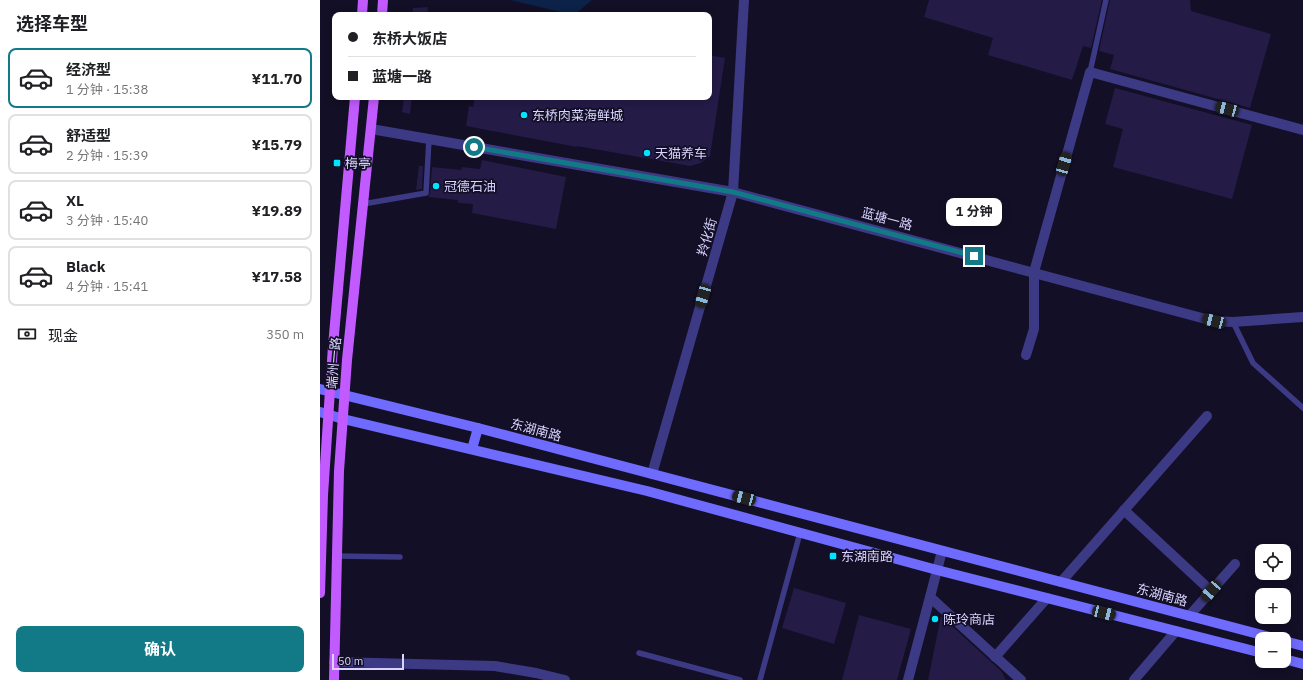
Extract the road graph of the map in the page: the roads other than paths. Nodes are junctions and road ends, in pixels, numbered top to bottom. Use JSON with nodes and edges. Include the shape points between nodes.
{"nodes":[{"id":1,"x":363,"y":0,"type":"edge"},
{"id":2,"x":383,"y":0,"type":"edge"},
{"id":3,"x":744,"y":0,"type":"edge"},
{"id":4,"x":1106,"y":0,"type":"edge"},
{"id":5,"x":362,"y":12,"type":"edge"},
{"id":6,"x":382,"y":12,"type":"edge"},
{"id":7,"x":1090,"y":72,"type":"junction"},
{"id":8,"x":355,"y":100,"type":"edge"},
{"id":9,"x":374,"y":100,"type":"edge"},
{"id":10,"x":371,"y":129,"type":"junction"},
{"id":11,"x":1303,"y":130,"type":"edge"},
{"id":12,"x":429,"y":139,"type":"junction"},
{"id":13,"x":733,"y":192,"type":"junction"},
{"id":14,"x":363,"y":204,"type":"junction"},
{"id":15,"x":1034,"y":272,"type":"junction"},
{"id":16,"x":1303,"y":317,"type":"edge"},
{"id":17,"x":1233,"y":322,"type":"junction"},
{"id":18,"x":1026,"y":355,"type":"dead end"},
{"id":19,"x":325,"y":391,"type":"edge"},
{"id":20,"x":344,"y":395,"type":"junction"},
{"id":21,"x":1303,"y":408,"type":"edge"},
{"id":22,"x":324,"y":413,"type":"edge"},
{"id":23,"x":1207,"y":416,"type":"dead end"},
{"id":24,"x":343,"y":419,"type":"junction"},
{"id":25,"x":478,"y":428,"type":"junction"},
{"id":26,"x":472,"y":449,"type":"junction"},
{"id":27,"x":652,"y":474,"type":"junction"},
{"id":28,"x":1124,"y":510,"type":"junction"},
{"id":29,"x":800,"y":533,"type":"junction"},
{"id":30,"x":942,"y":551,"type":"junction"},
{"id":31,"x":337,"y":556,"type":"junction"},
{"id":32,"x":400,"y":557,"type":"dead end"},
{"id":33,"x":1235,"y":564,"type":"dead end"},
{"id":34,"x":937,"y":570,"type":"junction"},
{"id":35,"x":1061,"y":582,"type":"junction"},
{"id":36,"x":1211,"y":591,"type":"junction"},
{"id":37,"x":320,"y":593,"type":"edge"},
{"id":38,"x":930,"y":597,"type":"junction"},
{"id":39,"x":1047,"y":598,"type":"junction"},
{"id":40,"x":1189,"y":616,"type":"junction"},
{"id":41,"x":1176,"y":631,"type":"junction"},
{"id":42,"x":1255,"y":633,"type":"edge"},
{"id":43,"x":1291,"y":643,"type":"edge"},
{"id":44,"x":1303,"y":646,"type":"edge"},
{"id":45,"x":1255,"y":651,"type":"edge"},
{"id":46,"x":640,"y":653,"type":"dead end"},
{"id":47,"x":995,"y":657,"type":"junction"},
{"id":48,"x":1291,"y":661,"type":"edge"},
{"id":49,"x":334,"y":662,"type":"junction"},
{"id":50,"x":1303,"y":664,"type":"edge"},
{"id":51,"x":334,"y":680,"type":"edge"},
{"id":52,"x":565,"y":680,"type":"edge"},
{"id":53,"x":740,"y":680,"type":"edge"},
{"id":54,"x":760,"y":680,"type":"edge"},
{"id":55,"x":908,"y":680,"type":"edge"},
{"id":56,"x":1021,"y":680,"type":"edge"},
{"id":57,"x":1134,"y":680,"type":"edge"}],
"edges":[{"from":1,"to":5,"type":"main road"},
{"from":2,"to":6,"type":"main road"},
{"from":3,"to":13,"type":"street","name":"羚化街"},
{"from":4,"to":7,"type":"lane"},
{"from":7,"to":11,"type":"street"},
{"from":7,"to":15,"type":"street"},
{"from":8,"to":19,"type":"main road","name":"端州一路"},
{"from":9,"to":10,"type":"main road","name":"端州一路"},
{"from":10,"to":12,"type":"street","name":"蓝塘一路"},
{"from":10,"to":14,"type":"main road","name":"端州一路"},
{"from":12,"to":13,"type":"street","name":"蓝塘一路"},
{"from":12,"to":14,"type":"lane","via":[[426,193]]},
{"from":13,"to":15,"type":"street","name":"蓝塘一路"},
{"from":13,"to":27,"type":"street","name":"羚化街"},
{"from":14,"to":20,"type":"main road","name":"端州一路"},
{"from":15,"to":17,"type":"street","name":"蓝塘一路","via":[[1214,321]]},
{"from":15,"to":18,"type":"street","via":[[1034,329]]},
{"from":16,"to":17,"type":"street","name":"蓝塘一路"},
{"from":17,"to":21,"type":"lane","via":[[1253,363]]},
{"from":19,"to":20,"type":"main road","name":"东湖南路"},
{"from":19,"to":22,"type":"main road","name":"端州一路"},
{"from":20,"to":24,"type":"main road","name":"端州一路"},
{"from":20,"to":25,"type":"main road","name":"东湖南路"},
{"from":22,"to":24,"type":"main road"},
{"from":22,"to":37,"type":"main road","name":"端州一路"},
{"from":23,"to":28,"type":"street"},
{"from":24,"to":26,"type":"main road"},
{"from":24,"to":31,"type":"main road","name":"端州一路"},
{"from":25,"to":26,"type":"main road"},
{"from":25,"to":27,"type":"main road","name":"东湖南路"},
{"from":26,"to":29,"type":"main road","via":[[647,491]]},
{"from":27,"to":30,"type":"main road","name":"东湖南路"},
{"from":28,"to":35,"type":"street"},
{"from":28,"to":36,"type":"street"},
{"from":29,"to":34,"type":"main road"},
{"from":29,"to":54,"type":"lane"},
{"from":30,"to":34,"type":"street"},
{"from":30,"to":35,"type":"main road","name":"东湖南路"},
{"from":31,"to":32,"type":"lane"},
{"from":31,"to":49,"type":"main road","name":"端州一路"},
{"from":33,"to":36,"type":"street"},
{"from":34,"to":38,"type":"street"},
{"from":34,"to":39,"type":"main road"},
{"from":35,"to":40,"type":"main road","name":"东湖南路"},
{"from":36,"to":40,"type":"street"},
{"from":38,"to":47,"type":"street"},
{"from":38,"to":55,"type":"street"},
{"from":39,"to":41,"type":"main road"},
{"from":39,"to":47,"type":"street"},
{"from":40,"to":42,"type":"main road","name":"东湖南路"},
{"from":41,"to":45,"type":"main road"},
{"from":41,"to":57,"type":"street"},
{"from":43,"to":44,"type":"main road"},
{"from":46,"to":53,"type":"lane"},
{"from":47,"to":56,"type":"street"},
{"from":48,"to":50,"type":"main road"},
{"from":49,"to":51,"type":"main road","name":"端州一路"},
{"from":49,"to":52,"type":"street","via":[[496,666]]}]}
